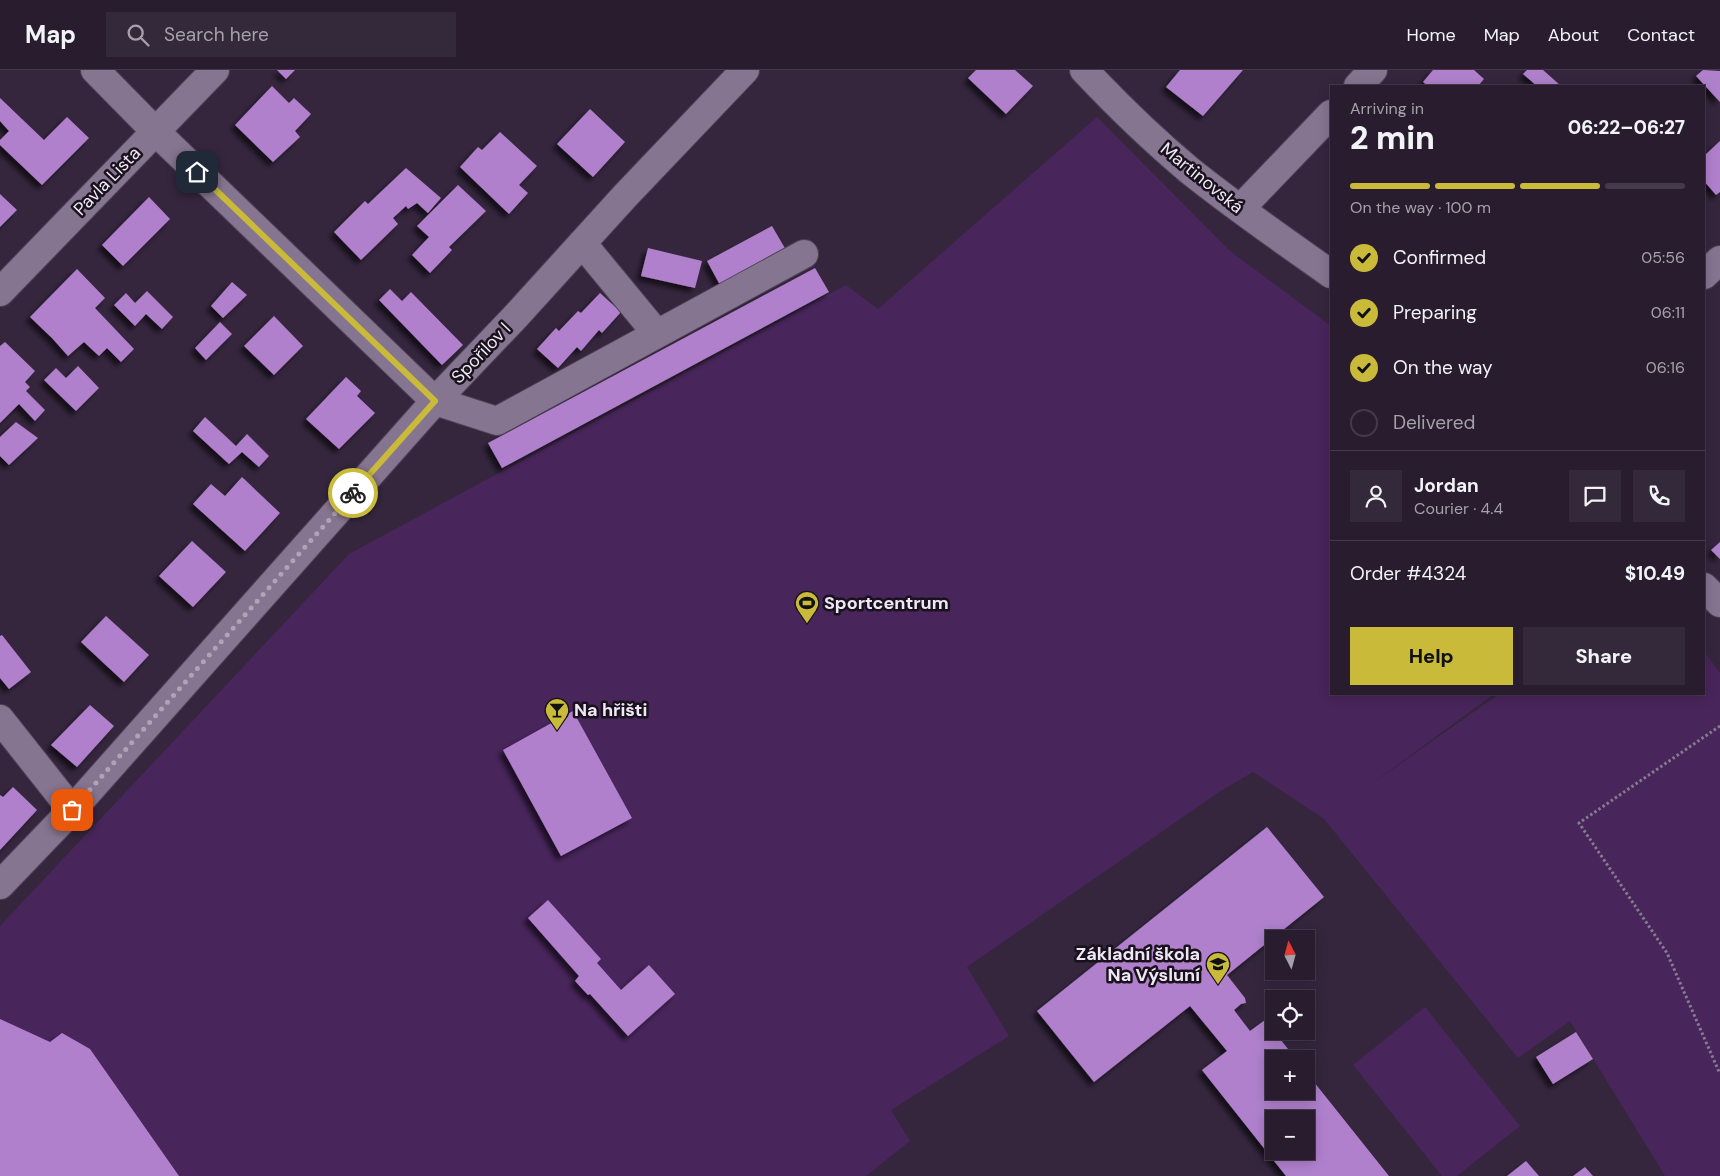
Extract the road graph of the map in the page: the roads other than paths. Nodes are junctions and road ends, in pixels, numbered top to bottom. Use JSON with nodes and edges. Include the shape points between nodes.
{"nodes":[{"id":1,"x":95,"y":70,"type":"edge"},
{"id":2,"x":215,"y":70,"type":"edge"},
{"id":3,"x":745,"y":70,"type":"edge"},
{"id":4,"x":1084,"y":70,"type":"edge"},
{"id":5,"x":1373,"y":70,"type":"edge"},
{"id":6,"x":1359,"y":85,"type":"edge"},
{"id":7,"x":1330,"y":115,"type":"edge"},
{"id":8,"x":155,"y":131,"type":"junction"},
{"id":9,"x":1240,"y":209,"type":"junction"},
{"id":10,"x":582,"y":243,"type":"junction"},
{"id":11,"x":804,"y":254,"type":"dead end"},
{"id":12,"x":1720,"y":260,"type":"edge"},
{"id":13,"x":1330,"y":273,"type":"edge"},
{"id":14,"x":1705,"y":274,"type":"edge"},
{"id":15,"x":0,"y":292,"type":"edge"},
{"id":16,"x":657,"y":334,"type":"junction"},
{"id":17,"x":435,"y":401,"type":"junction"},
{"id":18,"x":1705,"y":588,"type":"edge"},
{"id":19,"x":1720,"y":603,"type":"edge"},
{"id":20,"x":0,"y":719,"type":"edge"},
{"id":21,"x":72,"y":810,"type":"junction"},
{"id":22,"x":0,"y":885,"type":"edge"}],
"edges":[{"from":1,"to":8,"type":"street"},
{"from":2,"to":8,"type":"street","name":"Pavla Lista"},
{"from":3,"to":10,"type":"street","name":"Spořilov I"},
{"from":4,"to":9,"type":"street","name":"Martinovská","via":[[1140,127]]},
{"from":5,"to":6,"type":"street"},
{"from":7,"to":9,"type":"street"},
{"from":8,"to":15,"type":"street","name":"Pavla Lista"},
{"from":8,"to":17,"type":"street"},
{"from":9,"to":13,"type":"street","name":"Martinovská"},
{"from":10,"to":16,"type":"street"},
{"from":10,"to":17,"type":"street","name":"Spořilov I"},
{"from":11,"to":16,"type":"street"},
{"from":12,"to":14,"type":"street"},
{"from":16,"to":17,"type":"street","via":[[497,421]]},
{"from":17,"to":21,"type":"street","name":"Spořilov I"},
{"from":18,"to":19,"type":"street"},
{"from":20,"to":21,"type":"street"},
{"from":21,"to":22,"type":"street","name":"Spořilov I"}]}
